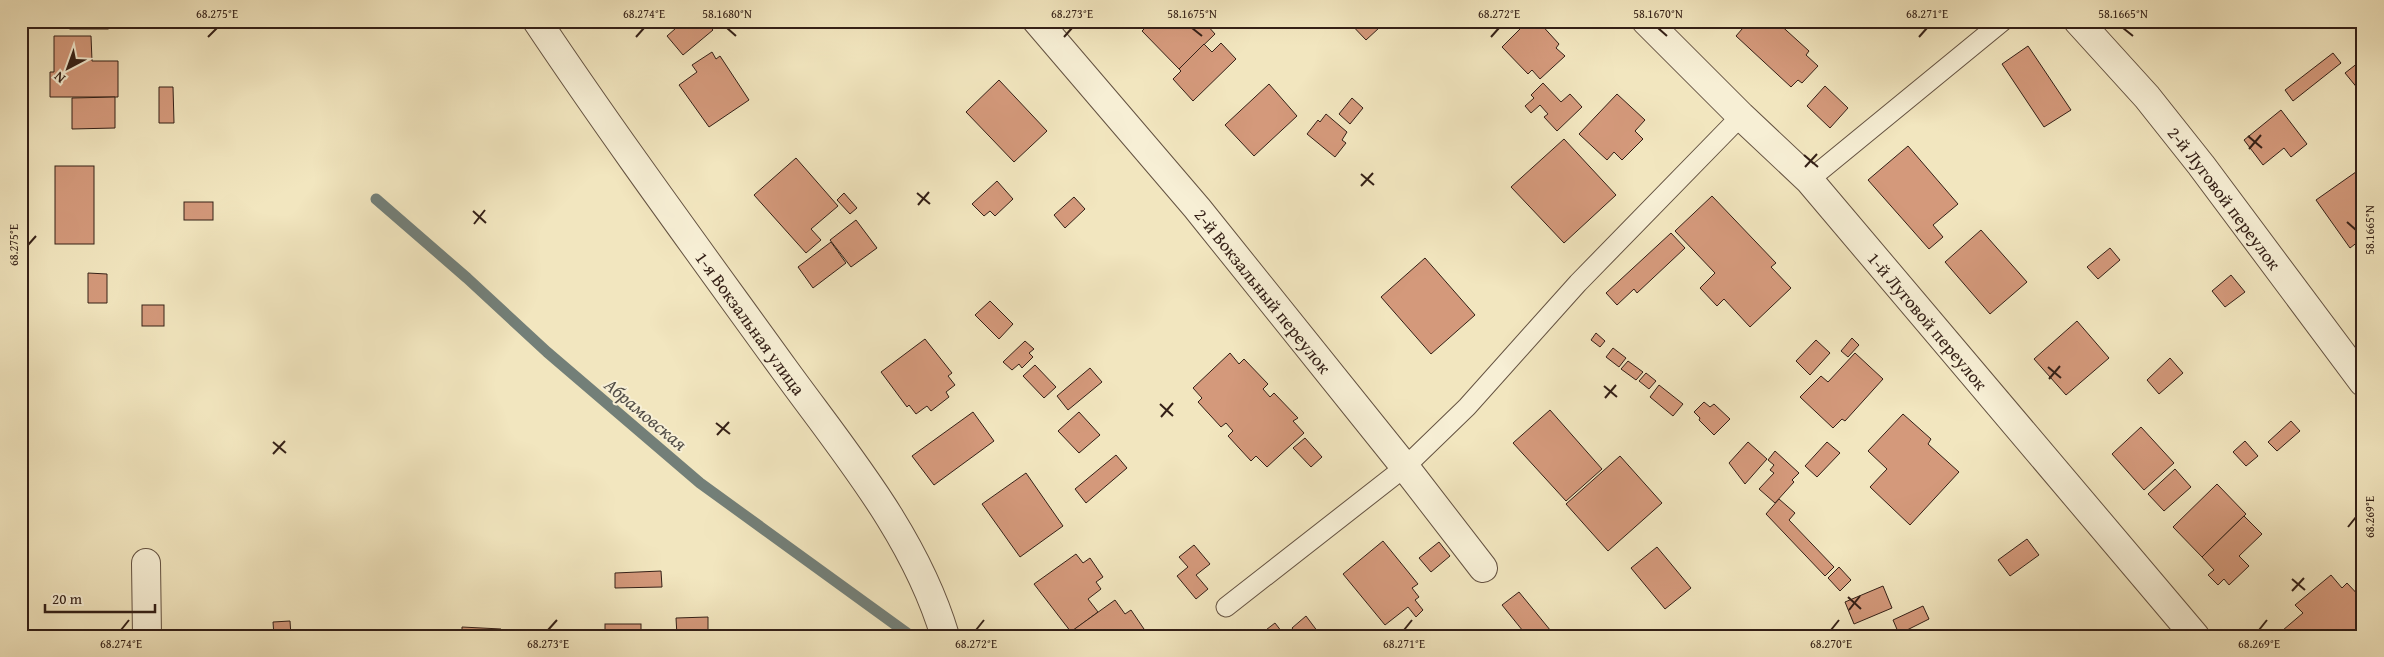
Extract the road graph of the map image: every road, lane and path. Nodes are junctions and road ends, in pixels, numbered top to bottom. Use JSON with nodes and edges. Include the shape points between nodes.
{"nodes":[{"id":1,"x":537,"y":21,"type":"edge"},
{"id":2,"x":1037,"y":21,"type":"edge"},
{"id":3,"x":1646,"y":21,"type":"edge"},
{"id":4,"x":2003,"y":21,"type":"edge"},
{"id":5,"x":2078,"y":21,"type":"edge"},
{"id":6,"x":1741,"y":116,"type":"junction"},
{"id":7,"x":1809,"y":180,"type":"junction"},
{"id":8,"x":2363,"y":382,"type":"edge"},
{"id":9,"x":1405,"y":467,"type":"junction"},
{"id":10,"x":146,"y":563,"type":"dead end"},
{"id":11,"x":1483,"y":568,"type":"dead end"},
{"id":12,"x":1226,"y":607,"type":"dead end"},
{"id":13,"x":147,"y":636,"type":"edge"},
{"id":14,"x":945,"y":636,"type":"edge"},
{"id":15,"x":2195,"y":636,"type":"edge"}],
"edges":[{"from":1,"to":14,"type":"street","name":"1-я Вокзальная улица","via":[[586,96],[890,516],[920,570]]},
{"from":2,"to":9,"type":"street","name":"2-й Вокзальный переулок","via":[[1196,208]]},
{"from":3,"to":6,"type":"street","name":"1-й Луговой переулок"},
{"from":4,"to":7,"type":"lane"},
{"from":5,"to":8,"type":"street","name":"2-й Луговой переулок","via":[[2147,97],[2195,157]]},
{"from":6,"to":7,"type":"street","name":"1-й Луговой переулок"},
{"from":6,"to":9,"type":"lane","via":[[1578,283],[1467,407]]},
{"from":7,"to":15,"type":"street","name":"1-й Луговой переулок"},
{"from":9,"to":11,"type":"street","name":"2-й Вокзальный переулок"},
{"from":9,"to":12,"type":"lane"},
{"from":10,"to":13,"type":"street"}]}
